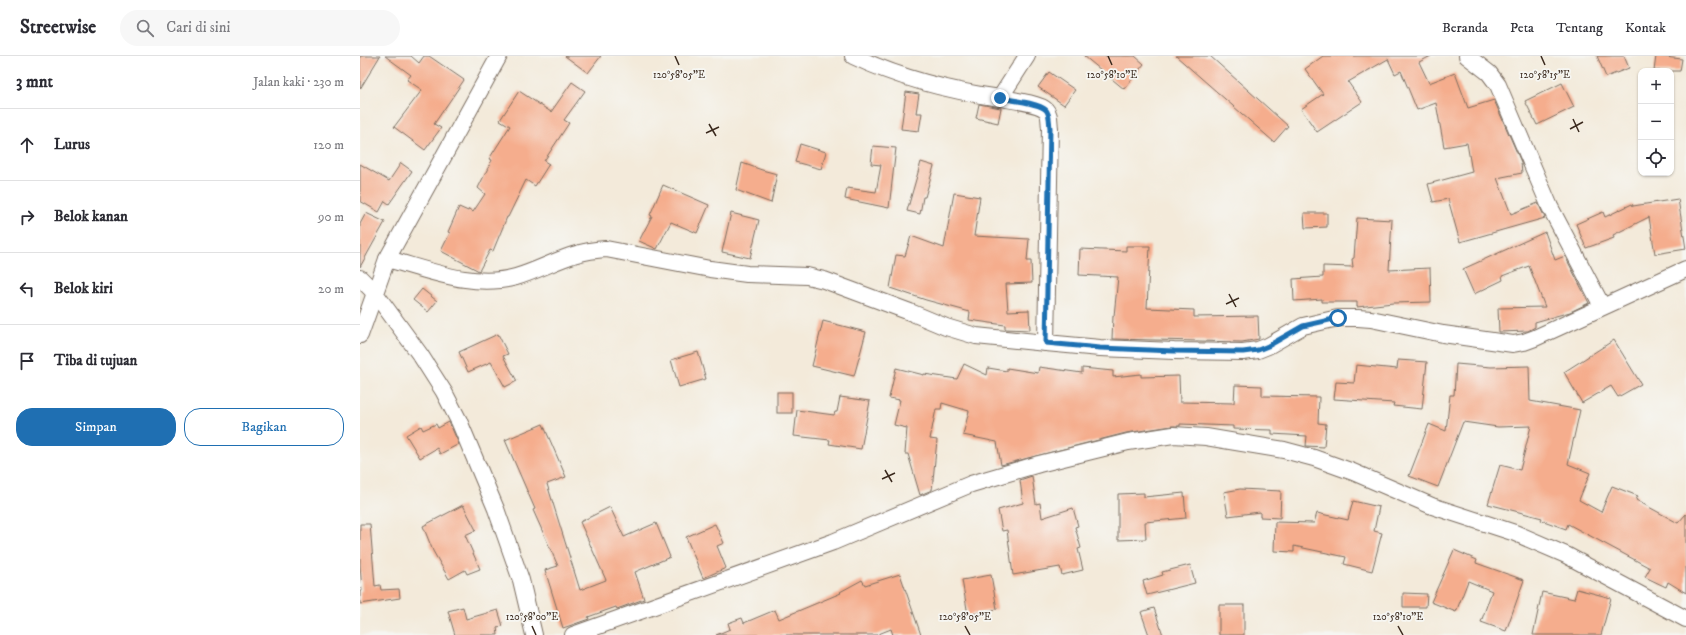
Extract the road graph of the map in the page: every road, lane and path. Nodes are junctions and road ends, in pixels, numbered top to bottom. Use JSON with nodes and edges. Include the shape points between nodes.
{"nodes":[{"id":1,"x":499,"y":56,"type":"edge"},
{"id":2,"x":853,"y":56,"type":"edge"},
{"id":3,"x":1027,"y":56,"type":"edge"},
{"id":4,"x":1467,"y":56,"type":"edge"},
{"id":5,"x":1000,"y":98,"type":"junction"},
{"id":6,"x":387,"y":259,"type":"junction"},
{"id":7,"x":1686,"y":269,"type":"edge"},
{"id":8,"x":360,"y":278,"type":"edge"},
{"id":9,"x":375,"y":293,"type":"junction"},
{"id":10,"x":1602,"y":306,"type":"junction"},
{"id":11,"x":360,"y":336,"type":"edge"},
{"id":12,"x":1046,"y":343,"type":"junction"},
{"id":13,"x":1686,"y":619,"type":"edge"},
{"id":14,"x":534,"y":635,"type":"edge"},
{"id":15,"x":573,"y":635,"type":"edge"}],
"edges":[{"from":1,"to":6,"type":"street"},
{"from":2,"to":5,"type":"street","via":[[878,68],[907,77],[965,93]]},
{"from":3,"to":5,"type":"street"},
{"from":4,"to":10,"type":"street","via":[[1489,73],[1498,85],[1550,207]]},
{"from":5,"to":12,"type":"street","via":[[1037,106],[1045,109],[1048,114],[1050,128]]},
{"from":6,"to":9,"type":"street"},
{"from":6,"to":12,"type":"street","via":[[455,277],[486,282],[517,276],[588,250],[606,249],[710,269],[824,280],[976,336]]},
{"from":7,"to":10,"type":"street"},
{"from":8,"to":9,"type":"street"},
{"from":9,"to":11,"type":"street"},
{"from":9,"to":14,"type":"street","via":[[436,380],[459,421],[496,509],[521,580]]},
{"from":10,"to":12,"type":"street","via":[[1535,338],[1513,344],[1358,318],[1338,318],[1303,326],[1268,346],[1243,352],[1100,348]]},
{"from":13,"to":15,"type":"street","via":[[1566,555],[1515,533],[1432,506],[1314,458],[1284,450],[1206,437],[1173,435],[1128,442],[971,484],[833,542]]}]}
